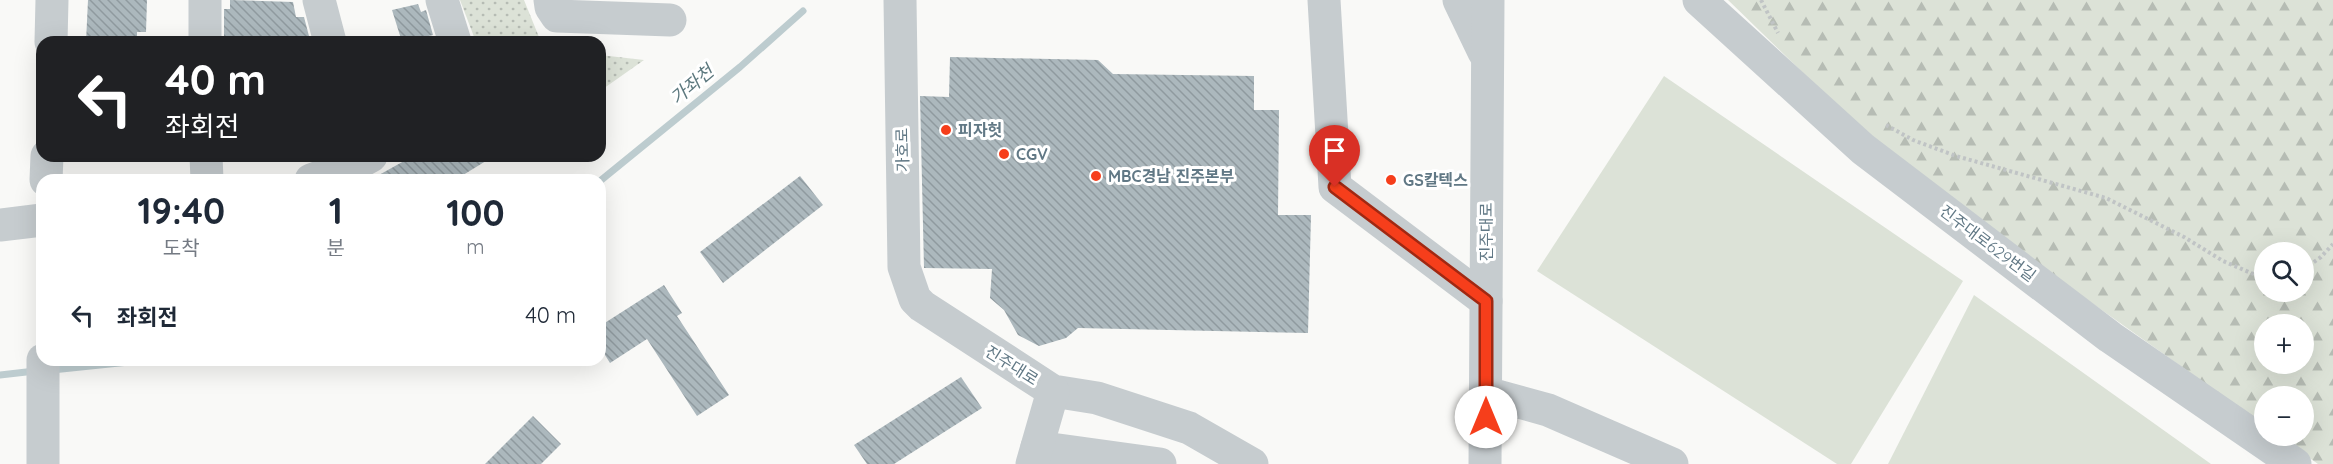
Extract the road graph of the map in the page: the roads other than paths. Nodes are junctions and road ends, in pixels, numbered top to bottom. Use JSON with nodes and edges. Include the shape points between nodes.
{"nodes":[{"id":1,"x":52,"y":0,"type":"edge"},
{"id":2,"x":205,"y":0,"type":"edge"},
{"id":3,"x":319,"y":0,"type":"edge"},
{"id":4,"x":442,"y":0,"type":"edge"},
{"id":5,"x":550,"y":0,"type":"edge"},
{"id":6,"x":900,"y":0,"type":"edge"},
{"id":7,"x":1324,"y":0,"type":"edge"},
{"id":8,"x":1459,"y":0,"type":"edge"},
{"id":9,"x":1488,"y":0,"type":"edge"},
{"id":10,"x":1698,"y":0,"type":"edge"},
{"id":11,"x":670,"y":20,"type":"dead end"},
{"id":12,"x":51,"y":36,"type":"edge"},
{"id":13,"x":206,"y":36,"type":"edge"},
{"id":14,"x":328,"y":36,"type":"edge"},
{"id":15,"x":453,"y":36,"type":"edge"},
{"id":16,"x":1486,"y":57,"type":"junction"},
{"id":17,"x":354,"y":162,"type":"edge"},
{"id":18,"x":325,"y":174,"type":"edge"},
{"id":19,"x":36,"y":221,"type":"edge"},
{"id":20,"x":0,"y":225,"type":"edge"},
{"id":21,"x":915,"y":299,"type":"joint"},
{"id":22,"x":1486,"y":301,"type":"junction"},
{"id":23,"x":43,"y":366,"type":"edge"},
{"id":24,"x":1053,"y":391,"type":"junction"},
{"id":25,"x":1486,"y":393,"type":"junction"},
{"id":26,"x":43,"y":456,"type":"edge"},
{"id":27,"x":1034,"y":456,"type":"edge"},
{"id":28,"x":1160,"y":464,"type":"edge"},
{"id":29,"x":1252,"y":464,"type":"edge"},
{"id":30,"x":1485,"y":464,"type":"edge"},
{"id":31,"x":1672,"y":464,"type":"edge"},
{"id":32,"x":2295,"y":464,"type":"edge"}],
"edges":[{"from":1,"to":12,"type":"street"},
{"from":2,"to":13,"type":"street"},
{"from":3,"to":14,"type":"street"},
{"from":4,"to":15,"type":"street"},
{"from":5,"to":11,"type":"street","via":[[557,16]]},
{"from":6,"to":21,"type":"street","name":"가호로","via":[[904,267]]},
{"from":7,"to":22,"type":"street","via":[[1335,187]]},
{"from":8,"to":16,"type":"street"},
{"from":9,"to":16,"type":"street","name":"진주대로"},
{"from":10,"to":32,"type":"street","name":"진주대로629번길","via":[[1863,149],[2110,337]]},
{"from":16,"to":22,"type":"street","name":"진주대로"},
{"from":17,"to":18,"type":"street"},
{"from":19,"to":20,"type":"street"},
{"from":21,"to":24,"type":"street","name":"진주대로","via":[[959,332]]},
{"from":22,"to":25,"type":"street","name":"진주대로"},
{"from":23,"to":26,"type":"street"},
{"from":24,"to":27,"type":"street"},
{"from":24,"to":29,"type":"street","name":"진주대로","via":[[1097,398],[1189,428]]},
{"from":25,"to":30,"type":"street","name":"진주대로"},
{"from":25,"to":31,"type":"street","via":[[1548,410]]},
{"from":27,"to":28,"type":"street"}]}
